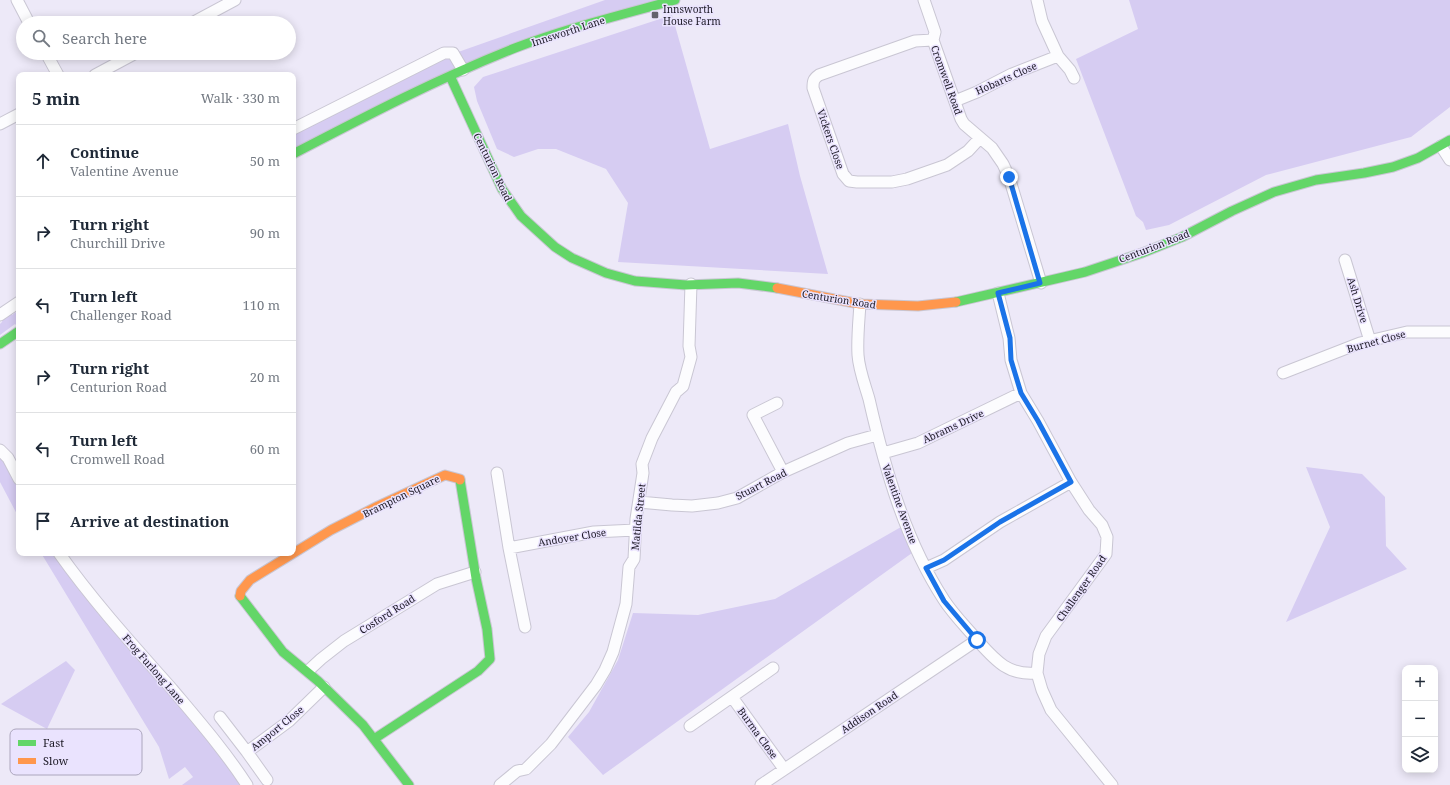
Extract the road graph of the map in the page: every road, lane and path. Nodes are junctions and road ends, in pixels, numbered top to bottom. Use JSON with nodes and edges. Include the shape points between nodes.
{"nodes":[{"id":1,"x":17,"y":0,"type":"edge"},
{"id":2,"x":234,"y":0,"type":"edge"},
{"id":3,"x":675,"y":0,"type":"edge"},
{"id":4,"x":924,"y":0,"type":"edge"},
{"id":5,"x":1037,"y":0,"type":"edge"},
{"id":6,"x":26,"y":16,"type":"edge"},
{"id":7,"x":205,"y":16,"type":"edge"},
{"id":8,"x":933,"y":40,"type":"junction"},
{"id":9,"x":1058,"y":56,"type":"junction"},
{"id":10,"x":50,"y":60,"type":"edge"},
{"id":11,"x":123,"y":60,"type":"edge"},
{"id":12,"x":462,"y":70,"type":"junction"},
{"id":13,"x":56,"y":72,"type":"edge"},
{"id":14,"x":101,"y":72,"type":"edge"},
{"id":15,"x":450,"y":76,"type":"junction"},
{"id":16,"x":1074,"y":78,"type":"dead end"},
{"id":17,"x":955,"y":101,"type":"junction"},
{"id":18,"x":16,"y":116,"type":"edge"},
{"id":19,"x":0,"y":124,"type":"edge"},
{"id":20,"x":296,"y":127,"type":"edge"},
{"id":21,"x":980,"y":138,"type":"junction"},
{"id":22,"x":1446,"y":143,"type":"edge"},
{"id":23,"x":296,"y":152,"type":"edge"},
{"id":24,"x":1450,"y":160,"type":"edge"},
{"id":25,"x":1345,"y":260,"type":"dead end"},
{"id":26,"x":1040,"y":283,"type":"junction"},
{"id":27,"x":691,"y":284,"type":"junction"},
{"id":28,"x":998,"y":293,"type":"junction"},
{"id":29,"x":16,"y":304,"type":"edge"},
{"id":30,"x":860,"y":304,"type":"junction"},
{"id":31,"x":0,"y":315,"type":"edge"},
{"id":32,"x":1450,"y":332,"type":"edge"},
{"id":33,"x":16,"y":333,"type":"edge"},
{"id":34,"x":1370,"y":341,"type":"junction"},
{"id":35,"x":0,"y":344,"type":"edge"},
{"id":36,"x":1283,"y":373,"type":"dead end"},
{"id":37,"x":1021,"y":393,"type":"junction"},
{"id":38,"x":777,"y":403,"type":"dead end"},
{"id":39,"x":877,"y":435,"type":"junction"},
{"id":40,"x":0,"y":450,"type":"edge"},
{"id":41,"x":883,"y":453,"type":"junction"},
{"id":42,"x":783,"y":472,"type":"junction"},
{"id":43,"x":16,"y":473,"type":"edge"},
{"id":44,"x":497,"y":474,"type":"dead end"},
{"id":45,"x":1071,"y":482,"type":"junction"},
{"id":46,"x":638,"y":502,"type":"junction"},
{"id":47,"x":635,"y":530,"type":"junction"},
{"id":48,"x":509,"y":548,"type":"junction"},
{"id":49,"x":296,"y":552,"type":"edge"},
{"id":50,"x":61,"y":556,"type":"edge"},
{"id":51,"x":289,"y":556,"type":"edge"},
{"id":52,"x":926,"y":568,"type":"junction"},
{"id":53,"x":475,"y":572,"type":"junction"},
{"id":54,"x":525,"y":627,"type":"dead end"},
{"id":55,"x":977,"y":640,"type":"junction"},
{"id":56,"x":773,"y":668,"type":"dead end"},
{"id":57,"x":308,"y":672,"type":"junction"},
{"id":58,"x":1037,"y":673,"type":"junction"},
{"id":59,"x":324,"y":687,"type":"junction"},
{"id":60,"x":732,"y":697,"type":"junction"},
{"id":61,"x":220,"y":717,"type":"dead end"},
{"id":62,"x":690,"y":726,"type":"dead end"},
{"id":63,"x":374,"y":739,"type":"junction"},
{"id":64,"x":247,"y":752,"type":"junction"},
{"id":65,"x":784,"y":769,"type":"junction"},
{"id":66,"x":267,"y":780,"type":"dead end"},
{"id":67,"x":247,"y":785,"type":"edge"},
{"id":68,"x":409,"y":785,"type":"edge"},
{"id":69,"x":500,"y":785,"type":"edge"},
{"id":70,"x":761,"y":785,"type":"edge"},
{"id":71,"x":1112,"y":785,"type":"edge"}],
"edges":[{"from":1,"to":6,"type":"street"},
{"from":2,"to":7,"type":"street"},
{"from":3,"to":12,"type":"street","name":"Innsworth Lane","via":[[562,32]]},
{"from":4,"to":8,"type":"street","name":"Cromwell Road","via":[[935,32]]},
{"from":5,"to":9,"type":"street","via":[[1042,21]]},
{"from":8,"to":17,"type":"street","name":"Cromwell Road"},
{"from":8,"to":21,"type":"street","name":"Vickers Close","via":[[915,41],[815,78],[813,88],[841,170],[847,179],[853,182],[892,182],[907,179],[947,165],[968,151]]},
{"from":9,"to":16,"type":"street"},
{"from":9,"to":17,"type":"street","name":"Hobarts Close"},
{"from":10,"to":13,"type":"street"},
{"from":11,"to":14,"type":"street"},
{"from":12,"to":15,"type":"street","name":"Innsworth Lane"},
{"from":12,"to":20,"type":"street","via":[[453,53],[444,53]]},
{"from":15,"to":23,"type":"street","name":"Innsworth Lane"},
{"from":15,"to":27,"type":"street","name":"Centurion Road","via":[[502,189],[518,212],[536,231],[572,258],[606,273],[635,281]]},
{"from":17,"to":21,"type":"street","name":"Cromwell Road","via":[[964,124]]},
{"from":18,"to":19,"type":"street"},
{"from":21,"to":26,"type":"street","name":"Cromwell Road","via":[[998,155],[1009,177]]},
{"from":22,"to":24,"type":"street"},
{"from":22,"to":26,"type":"street","name":"Centurion Road","via":[[1407,163],[1393,167],[1316,180],[1274,192],[1165,244],[1085,272]]},
{"from":25,"to":34,"type":"street","name":"Ash Drive"},
{"from":26,"to":28,"type":"street","name":"Centurion Road"},
{"from":27,"to":30,"type":"street","name":"Centurion Road","via":[[754,284]]},
{"from":27,"to":46,"type":"street","name":"Matilda Street","via":[[691,357],[683,386],[676,392],[647,449],[642,464],[644,473]]},
{"from":28,"to":30,"type":"street","name":"Centurion Road","via":[[957,302],[918,306]]},
{"from":28,"to":37,"type":"street","name":"Challenger Road","via":[[1010,338],[1011,360]]},
{"from":29,"to":31,"type":"street"},
{"from":30,"to":39,"type":"street","name":"Valentine Avenue","via":[[858,356]]},
{"from":32,"to":34,"type":"street","name":"Burnet Close","via":[[1407,332]]},
{"from":33,"to":35,"type":"street"},
{"from":34,"to":36,"type":"street","name":"Burnet Close"},
{"from":37,"to":41,"type":"street","name":"Abrams Drive","via":[[918,442]]},
{"from":37,"to":45,"type":"street","name":"Challenger Road"},
{"from":38,"to":42,"type":"street","via":[[754,415]]},
{"from":39,"to":41,"type":"street","name":"Valentine Avenue"},
{"from":39,"to":42,"type":"street","name":"Stuart Road","via":[[848,443]]},
{"from":40,"to":43,"type":"street","via":[[8,458]]},
{"from":41,"to":52,"type":"street","name":"Valentine Avenue","via":[[892,487],[912,540]]},
{"from":42,"to":46,"type":"street","name":"Stuart Road","via":[[737,498],[718,503],[692,506]]},
{"from":44,"to":48,"type":"street"},
{"from":45,"to":52,"type":"street","via":[[1000,522],[944,560]]},
{"from":45,"to":58,"type":"street","name":"Challenger Road","via":[[1102,525],[1107,537],[1106,554],[1046,636],[1039,654]]},
{"from":46,"to":47,"type":"street","name":"Matilda Street"},
{"from":47,"to":48,"type":"street","name":"Andover Close","via":[[594,532]]},
{"from":47,"to":69,"type":"street","name":"Matilda Street","via":[[634,560],[629,567],[623,617],[605,670],[552,744],[526,769],[517,771]]},
{"from":48,"to":54,"type":"street"},
{"from":49,"to":53,"type":"street","name":"Brampton Square","via":[[331,530],[445,475],[460,479]]},
{"from":50,"to":67,"type":"street","name":"Frog Furlong Lane","via":[[103,610],[208,731]]},
{"from":51,"to":57,"type":"street","name":"Brampton Square","via":[[250,580],[240,596],[283,652]]},
{"from":52,"to":55,"type":"street","name":"Valentine Avenue","via":[[944,601]]},
{"from":53,"to":57,"type":"street","name":"Cosford Road","via":[[437,584],[344,642]]},
{"from":53,"to":63,"type":"street","name":"Brampton Square","via":[[490,645],[490,659],[478,671]]},
{"from":55,"to":58,"type":"street","name":"Valentine Avenue","via":[[995,660],[1008,669],[1028,674]]},
{"from":55,"to":65,"type":"street","name":"Addison Road"},
{"from":56,"to":60,"type":"street","name":"Burma Close"},
{"from":57,"to":59,"type":"street","name":"Brampton Square"},
{"from":58,"to":71,"type":"street","name":"Challenger Road","via":[[1051,710]]},
{"from":59,"to":63,"type":"street","name":"Brampton Square"},
{"from":59,"to":64,"type":"street","name":"Amport Close","via":[[289,721]]},
{"from":60,"to":62,"type":"street","name":"Burma Close"},
{"from":60,"to":65,"type":"street","name":"Burma Close"},
{"from":61,"to":64,"type":"street","name":"Amport Close"},
{"from":63,"to":68,"type":"street","name":"Brampton Square"},
{"from":64,"to":66,"type":"street","name":"Amport Close"},
{"from":65,"to":70,"type":"street","name":"Addison Road"}]}
